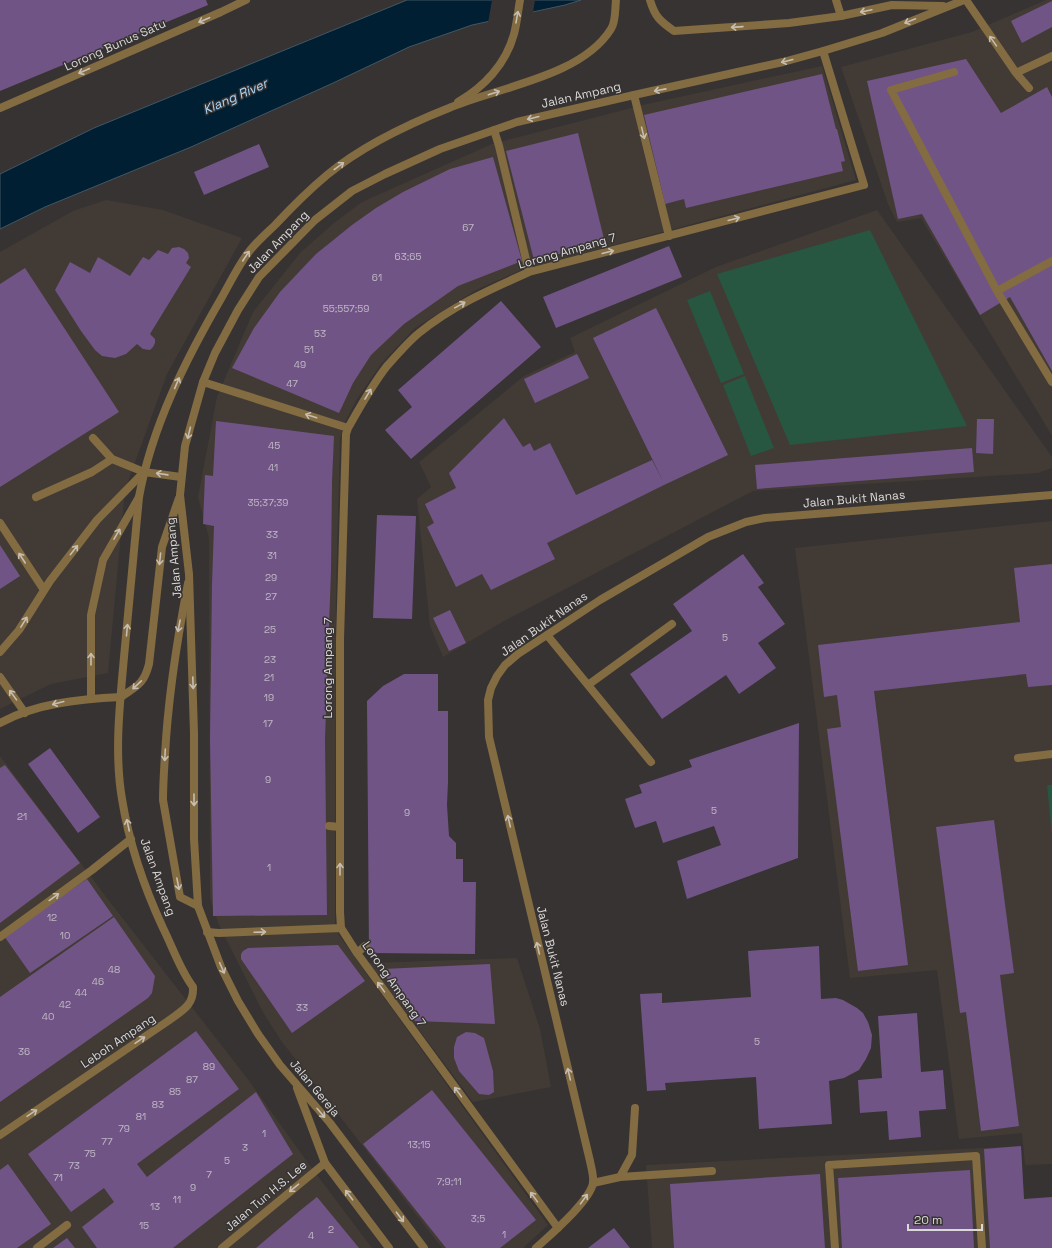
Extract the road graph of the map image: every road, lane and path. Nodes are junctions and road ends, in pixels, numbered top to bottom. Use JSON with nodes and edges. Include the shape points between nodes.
{"nodes":[{"id":1,"x":520,"y":0,"type":"edge"},
{"id":2,"x":616,"y":0,"type":"edge"},
{"id":3,"x":650,"y":0,"type":"edge"},
{"id":4,"x":836,"y":0,"type":"edge"},
{"id":5,"x":965,"y":0,"type":"edge"},
{"id":6,"x":241,"y":1,"type":"edge"},
{"id":7,"x":946,"y":6,"type":"junction"},
{"id":8,"x":841,"y":16,"type":"junction"},
{"id":9,"x":823,"y":52,"type":"junction"},
{"id":10,"x":1052,"y":56,"type":"edge"},
{"id":11,"x":954,"y":72,"type":"dead end"},
{"id":12,"x":1016,"y":73,"type":"junction"},
{"id":13,"x":1029,"y":88,"type":"dead end"},
{"id":14,"x":634,"y":95,"type":"junction"},
{"id":15,"x":450,"y":107,"type":"junction"},
{"id":16,"x":0,"y":108,"type":"edge"},
{"id":17,"x":494,"y":130,"type":"junction"},
{"id":18,"x":669,"y":236,"type":"junction"},
{"id":19,"x":1052,"y":261,"type":"edge"},
{"id":20,"x":529,"y":272,"type":"junction"},
{"id":21,"x":997,"y":291,"type":"junction"},
{"id":22,"x":203,"y":382,"type":"junction"},
{"id":23,"x":1052,"y":382,"type":"edge"},
{"id":24,"x":348,"y":428,"type":"junction"},
{"id":25,"x":93,"y":438,"type":"dead end"},
{"id":26,"x":112,"y":459,"type":"junction"},
{"id":27,"x":144,"y":472,"type":"junction"},
{"id":28,"x":181,"y":477,"type":"junction"},
{"id":29,"x":180,"y":495,"type":"junction"},
{"id":30,"x":1052,"y":495,"type":"edge"},
{"id":31,"x":36,"y":497,"type":"dead end"},
{"id":32,"x":139,"y":497,"type":"junction"},
{"id":33,"x":0,"y":523,"type":"edge"},
{"id":34,"x":189,"y":574,"type":"junction"},
{"id":35,"x":44,"y":590,"type":"junction"},
{"id":36,"x":672,"y":624,"type":"dead end"},
{"id":37,"x":547,"y":635,"type":"junction"},
{"id":38,"x":0,"y":652,"type":"edge"},
{"id":39,"x":0,"y":677,"type":"edge"},
{"id":40,"x":588,"y":685,"type":"junction"},
{"id":41,"x":121,"y":697,"type":"junction"},
{"id":42,"x":91,"y":698,"type":"junction"},
{"id":43,"x":26,"y":712,"type":"junction"},
{"id":44,"x":0,"y":723,"type":"edge"},
{"id":45,"x":1052,"y":754,"type":"edge"},
{"id":46,"x":1018,"y":758,"type":"dead end"},
{"id":47,"x":651,"y":762,"type":"dead end"},
{"id":48,"x":329,"y":826,"type":"dead end"},
{"id":49,"x":340,"y":827,"type":"junction"},
{"id":50,"x":131,"y":839,"type":"junction"},
{"id":51,"x":198,"y":906,"type":"junction"},
{"id":52,"x":341,"y":928,"type":"junction"},
{"id":53,"x":208,"y":932,"type":"junction"},
{"id":54,"x":0,"y":937,"type":"edge"},
{"id":55,"x":169,"y":940,"type":"joint"},
{"id":56,"x":365,"y":946,"type":"dead end"},
{"id":57,"x":357,"y":953,"type":"junction"},
{"id":58,"x":296,"y":1084,"type":"junction"},
{"id":59,"x":636,"y":1108,"type":"dead end"},
{"id":60,"x":0,"y":1135,"type":"edge"},
{"id":61,"x":324,"y":1164,"type":"junction"},
{"id":62,"x":712,"y":1171,"type":"dead end"},
{"id":63,"x":620,"y":1177,"type":"junction"},
{"id":64,"x":593,"y":1183,"type":"junction"},
{"id":65,"x":67,"y":1225,"type":"dead end"},
{"id":66,"x":558,"y":1228,"type":"junction"},
{"id":67,"x":36,"y":1248,"type":"edge"},
{"id":68,"x":222,"y":1248,"type":"edge"},
{"id":69,"x":389,"y":1248,"type":"edge"},
{"id":70,"x":424,"y":1248,"type":"edge"},
{"id":71,"x":536,"y":1248,"type":"edge"},
{"id":72,"x":835,"y":1248,"type":"edge"},
{"id":73,"x":982,"y":1248,"type":"edge"}],
"edges":[{"from":15,"to":1,"type":"street","one_way":true,"via":[[472,94],[491,76],[505,56],[514,35]]},
{"from":15,"to":2,"type":"street","name":"Jalan Ampang","one_way":true,"via":[[541,78],[584,56],[613,27]]},
{"from":8,"to":3,"type":"street","name":"Jalan Ampang","one_way":true,"via":[[789,23],[674,31],[655,15]]},
{"from":4,"to":8,"type":"street"},
{"from":5,"to":7,"type":"street","name":"Jalan Ampang"},
{"from":12,"to":5,"type":"street","one_way":true},
{"from":6,"to":16,"type":"street","name":"Lorong Bunus Satu","one_way":true},
{"from":7,"to":8,"type":"street","name":"Jalan Ampang","one_way":true,"via":[[892,5]]},
{"from":7,"to":9,"type":"street","name":"Jalan Ampang","one_way":true,"via":[[882,33]]},
{"from":9,"to":14,"type":"street","name":"Jalan Ampang","one_way":true},
{"from":18,"to":9,"type":"street","name":"Lorong Ampang 7","one_way":true,"via":[[864,185]]},
{"from":10,"to":12,"type":"street"},
{"from":11,"to":21,"type":"street","via":[[891,90]]},
{"from":12,"to":13,"type":"street"},
{"from":14,"to":17,"type":"street","name":"Jalan Ampang","one_way":true},
{"from":14,"to":18,"type":"street","one_way":true},
{"from":27,"to":15,"type":"street","name":"Jalan Ampang","one_way":true,"via":[[162,418],[190,353],[247,253],[326,175],[390,135]]},
{"from":17,"to":20,"type":"street"},
{"from":17,"to":22,"type":"street","name":"Jalan Ampang","via":[[440,149],[385,174],[352,191],[315,220],[259,277],[215,353]]},
{"from":20,"to":18,"type":"street","name":"Lorong Ampang 7","one_way":true},
{"from":19,"to":21,"type":"street"},
{"from":24,"to":20,"type":"street","name":"Lorong Ampang 7","one_way":true,"via":[[387,367],[419,333],[481,293]]},
{"from":21,"to":23,"type":"street"},
{"from":24,"to":22,"type":"street","one_way":true},
{"from":22,"to":28,"type":"street","name":"Jalan Ampang","one_way":true,"via":[[185,446]]},
{"from":24,"to":49,"type":"street","name":"Lorong Ampang 7","via":[[340,640]]},
{"from":25,"to":26,"type":"street"},
{"from":26,"to":27,"type":"street"},
{"from":26,"to":31,"type":"street","via":[[92,472]]},
{"from":28,"to":27,"type":"street","one_way":true},
{"from":27,"to":32,"type":"street","name":"Jalan Ampang"},
{"from":35,"to":27,"type":"street","one_way":true,"via":[[97,520]]},
{"from":28,"to":29,"type":"street","name":"Jalan Ampang"},
{"from":29,"to":34,"type":"street","name":"Jalan Ampang"},
{"from":29,"to":41,"type":"street","one_way":true,"via":[[162,547],[146,676],[138,686]]},
{"from":30,"to":37,"type":"street","name":"Jalan Bukit Nanas","via":[[764,518],[746,522],[708,537],[600,600]]},
{"from":41,"to":32,"type":"street","name":"Jalan Ampang","one_way":true},
{"from":42,"to":32,"type":"street","one_way":true,"via":[[91,615],[103,560]]},
{"from":35,"to":33,"type":"street","one_way":true},
{"from":34,"to":51,"type":"street","name":"Jalan Ampang","one_way":true,"via":[[194,839]]},
{"from":34,"to":51,"type":"street","one_way":true,"via":[[176,644],[166,728],[163,800],[180,897]]},
{"from":38,"to":35,"type":"street","one_way":true,"via":[[19,630]]},
{"from":36,"to":40,"type":"street"},
{"from":37,"to":40,"type":"street"},
{"from":64,"to":37,"type":"street","name":"Jalan Bukit Nanas","one_way":true,"via":[[590,1161],[489,737],[488,700],[497,676],[518,654]]},
{"from":43,"to":39,"type":"street","one_way":true},
{"from":40,"to":47,"type":"street"},
{"from":41,"to":42,"type":"street"},
{"from":50,"to":41,"type":"street","name":"Jalan Ampang","one_way":true,"via":[[122,798],[118,756]]},
{"from":42,"to":43,"type":"street","one_way":true},
{"from":43,"to":44,"type":"street"},
{"from":45,"to":46,"type":"street"},
{"from":48,"to":49,"type":"street"},
{"from":52,"to":49,"type":"street","name":"Lorong Ampang 7","one_way":true,"via":[[336,911]]},
{"from":54,"to":50,"type":"street","one_way":true,"via":[[37,905],[92,870]]},
{"from":50,"to":55,"type":"street","name":"Jalan Ampang","via":[[148,893]]},
{"from":51,"to":53,"type":"street","name":"Jalan Ampang"},
{"from":53,"to":52,"type":"street","one_way":true},
{"from":52,"to":57,"type":"street","name":"Lorong Ampang 7"},
{"from":53,"to":58,"type":"street","name":"Jalan Gereja","one_way":true,"via":[[221,967],[238,1001],[258,1034]]},
{"from":60,"to":55,"type":"street","name":"Leboh Ampang","one_way":true,"via":[[190,1004],[193,987]]},
{"from":56,"to":57,"type":"street"},
{"from":66,"to":57,"type":"street","name":"Lorong Ampang 7","one_way":true},
{"from":58,"to":61,"type":"street"},
{"from":58,"to":70,"type":"street","name":"Jalan Gereja","one_way":true,"via":[[330,1123]]},
{"from":59,"to":63,"type":"street","via":[[632,1154]]},
{"from":61,"to":68,"type":"street","name":"Jalan Tun H.S. Lee","one_way":true},
{"from":69,"to":61,"type":"street","one_way":true},
{"from":62,"to":63,"type":"street"},
{"from":63,"to":64,"type":"street"},
{"from":66,"to":64,"type":"street","one_way":true,"via":[[576,1210]]},
{"from":65,"to":67,"type":"street"},
{"from":66,"to":71,"type":"street"},
{"from":72,"to":73,"type":"street","via":[[829,1165],[976,1156]]}]}
